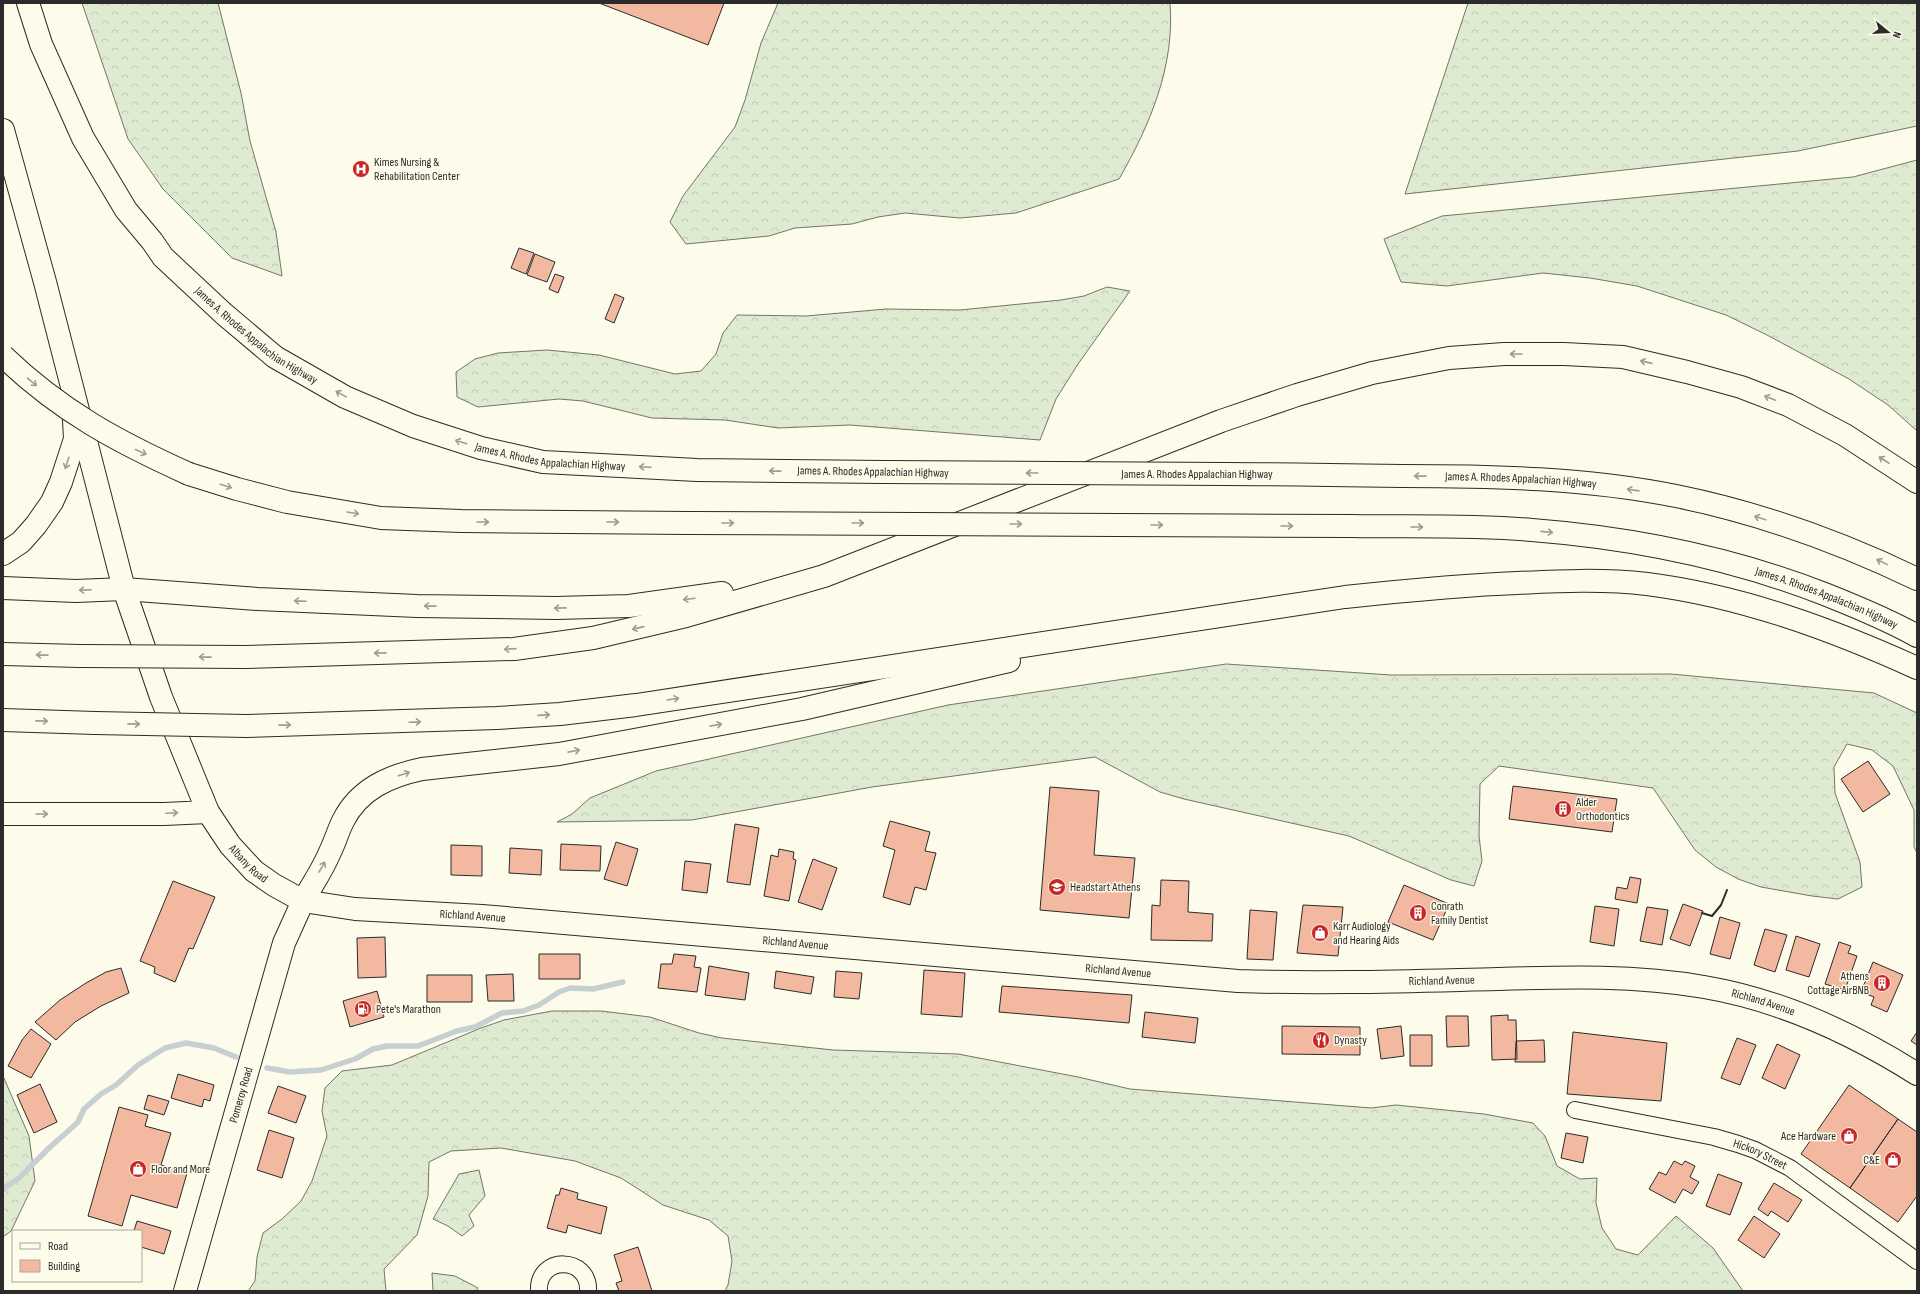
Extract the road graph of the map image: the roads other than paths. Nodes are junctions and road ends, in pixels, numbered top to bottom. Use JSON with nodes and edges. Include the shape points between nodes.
{"nodes":[{"id":1,"x":28,"y":3,"type":"edge"},
{"id":2,"x":3,"y":130,"type":"edge"},
{"id":3,"x":3,"y":356,"type":"edge"},
{"id":4,"x":74,"y":397,"type":"junction"},
{"id":5,"x":1917,"y":482,"type":"edge"},
{"id":6,"x":3,"y":554,"type":"edge"},
{"id":7,"x":824,"y":576,"type":"junction"},
{"id":8,"x":1917,"y":579,"type":"edge"},
{"id":9,"x":3,"y":588,"type":"edge"},
{"id":10,"x":124,"y":589,"type":"junction"},
{"id":11,"x":1180,"y":621,"type":"junction"},
{"id":12,"x":1917,"y":636,"type":"edge"},
{"id":13,"x":3,"y":654,"type":"edge"},
{"id":14,"x":1917,"y":668,"type":"edge"},
{"id":15,"x":3,"y":720,"type":"edge"},
{"id":16,"x":208,"y":812,"type":"junction"},
{"id":17,"x":3,"y":814,"type":"edge"},
{"id":18,"x":303,"y":901,"type":"junction"},
{"id":19,"x":1917,"y":1074,"type":"edge"},
{"id":20,"x":1575,"y":1110,"type":"dead end"},
{"id":21,"x":1917,"y":1261,"type":"edge"},
{"id":22,"x":185,"y":1291,"type":"edge"},
{"id":23,"x":539,"y":1291,"type":"edge"},
{"id":24,"x":588,"y":1291,"type":"edge"}],
"edges":[{"from":8,"to":1,"type":"main road","name":"James A. Rhodes Appalachian Highway","one_way":true,"bridge":true,"via":[[1870,556],[1740,511],[1675,496],[1535,479],[1470,476],[697,470],[543,462],[481,448],[413,426],[346,397],[275,357],[163,257],[126,210],[83,138],[41,44]]},
{"from":2,"to":4,"type":"main road"},
{"from":3,"to":12,"type":"main road","name":"James A. Rhodes Appalachian Highway","one_way":true,"bridge":true,"via":[[32,383],[94,427],[137,451],[189,474],[287,502],[381,518],[689,523],[1468,527],[1532,530],[1663,547],[1726,561],[1783,578]]},
{"from":4,"to":6,"type":"main road","one_way":true,"via":[[75,438],[58,489],[36,525],[21,542]]},
{"from":4,"to":10,"type":"main road","name":"Albany Road"},
{"from":5,"to":7,"type":"main road","one_way":true,"via":[[1845,435],[1788,405],[1741,387],[1687,372],[1623,357],[1504,354],[1449,358],[1372,373],[1221,421]]},
{"from":7,"to":10,"type":"main road","one_way":true,"via":[[629,606],[556,608],[417,606],[258,599]]},
{"from":7,"to":13,"type":"main road","one_way":true,"bridge":true,"via":[[686,616],[593,638],[514,649],[244,657]]},
{"from":10,"to":9,"type":"main road","one_way":true,"via":[[76,591]]},
{"from":10,"to":16,"type":"main road","name":"Albany Road","via":[[161,697]]},
{"from":11,"to":14,"type":"main road","via":[[1419,589],[1562,581],[1647,584],[1723,598],[1783,615],[1857,641]]},
{"from":15,"to":11,"type":"main road","one_way":true,"bridge":true,"via":[[246,726],[376,724],[560,714],[636,705]]},
{"from":18,"to":11,"type":"main road","name":"Pomeroy Road","one_way":true,"via":[[330,853],[342,822],[352,805],[371,788],[408,772],[559,754],[802,709]]},
{"from":17,"to":16,"type":"main road","one_way":true},
{"from":16,"to":18,"type":"main road","name":"Albany Road","via":[[230,845],[254,871]]},
{"from":18,"to":19,"type":"main road","name":"Richland Avenue","via":[[354,909],[490,917],[1238,981],[1305,984],[1624,977],[1705,987],[1770,1003],[1849,1034]]},
{"from":18,"to":22,"type":"main road","name":"Pomeroy Road","via":[[284,943]]},
{"from":20,"to":21,"type":"street","name":"Hickory Street","via":[[1683,1130],[1755,1150],[1790,1168]]},
{"from":23,"to":24,"type":"street","via":[[541,1277],[546,1270],[562,1264],[570,1265],[583,1274],[587,1280]]}]}
